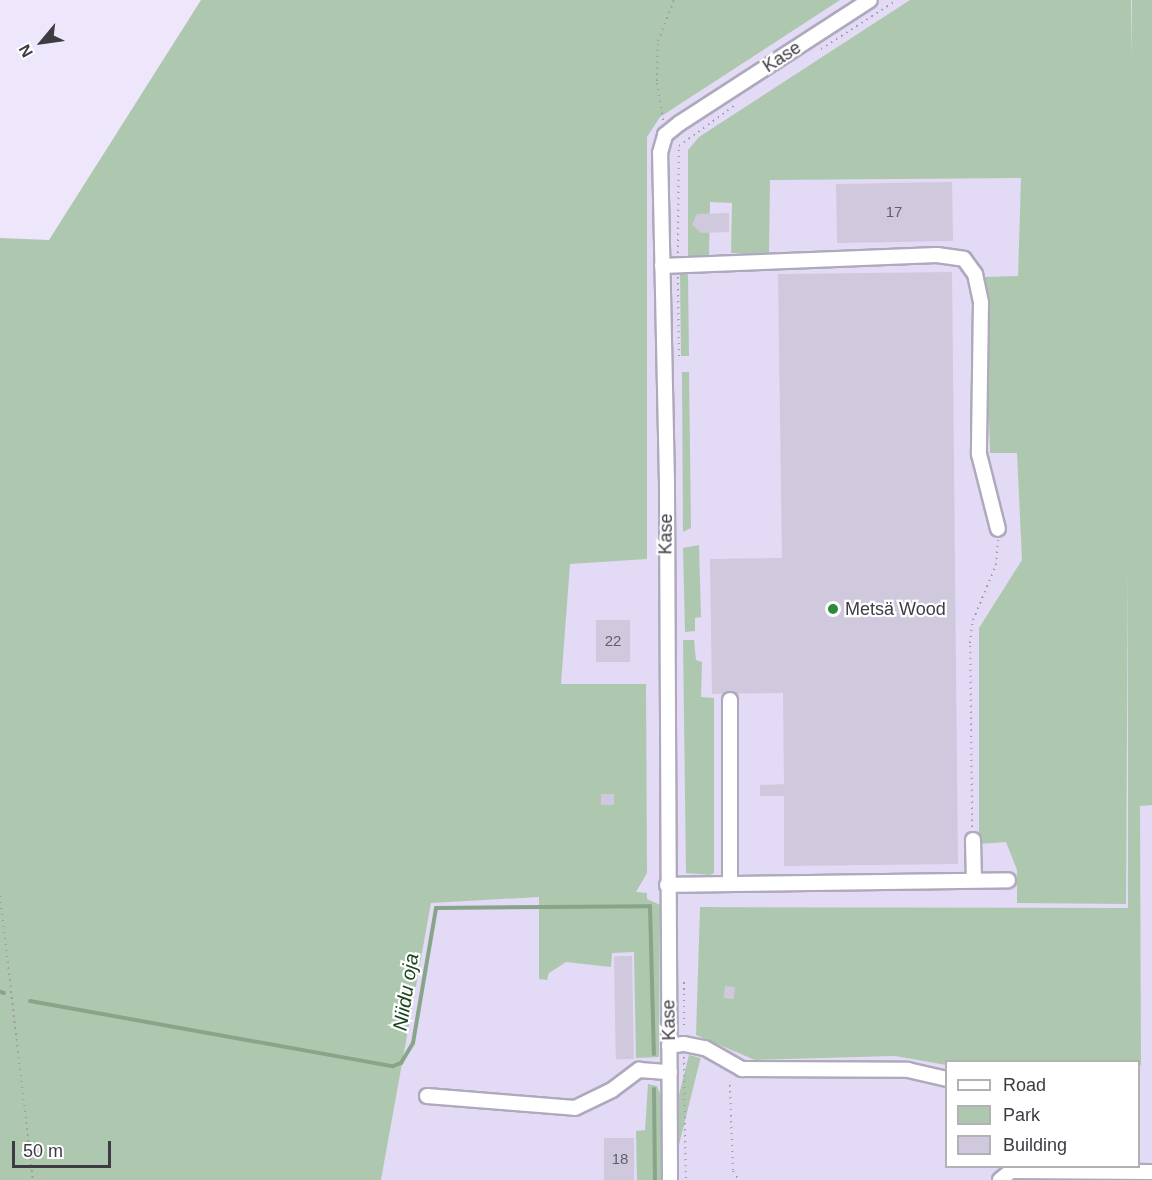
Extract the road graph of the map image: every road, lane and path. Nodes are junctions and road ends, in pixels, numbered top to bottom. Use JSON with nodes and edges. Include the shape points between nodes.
{"nodes":[{"id":1,"x":674,"y":0,"type":"edge"},
{"id":2,"x":870,"y":0,"type":"edge"},
{"id":3,"x":897,"y":0,"type":"edge"},
{"id":4,"x":814,"y":54,"type":"dead end"},
{"id":5,"x":744,"y":99,"type":"dead end"},
{"id":6,"x":665,"y":135,"type":"junction"},
{"id":7,"x":678,"y":265,"type":"junction"},
{"id":8,"x":662,"y":266,"type":"junction"},
{"id":9,"x":679,"y":365,"type":"dead end"},
{"id":10,"x":998,"y":529,"type":"joint"},
{"id":11,"x":730,"y":700,"type":"dead end"},
{"id":12,"x":973,"y":840,"type":"joint"},
{"id":13,"x":974,"y":880,"type":"junction"},
{"id":14,"x":1008,"y":880,"type":"dead end"},
{"id":15,"x":730,"y":884,"type":"junction"},
{"id":16,"x":667,"y":885,"type":"junction"},
{"id":17,"x":0,"y":896,"type":"edge"},
{"id":18,"x":684,"y":975,"type":"dead end"},
{"id":19,"x":684,"y":1044,"type":"junction"},
{"id":20,"x":669,"y":1046,"type":"junction"},
{"id":21,"x":670,"y":1072,"type":"junction"},
{"id":22,"x":945,"y":1079,"type":"edge"},
{"id":23,"x":730,"y":1085,"type":"dead end"},
{"id":24,"x":427,"y":1096,"type":"dead end"},
{"id":25,"x":1152,"y":1172,"type":"edge"},
{"id":26,"x":1000,"y":1175,"type":"edge"},
{"id":27,"x":33,"y":1180,"type":"edge"},
{"id":28,"x":670,"y":1180,"type":"edge"},
{"id":29,"x":686,"y":1180,"type":"edge"},
{"id":30,"x":739,"y":1180,"type":"edge"}],
"edges":[{"from":1,"to":6,"type":"path","via":[[658,41],[657,81]]},
{"from":2,"to":6,"type":"street","name":"Kase"},
{"from":3,"to":4,"type":"path"},
{"from":5,"to":7,"type":"path","via":[[679,146]]},
{"from":6,"to":8,"type":"street","name":"Kase","via":[[660,153]]},
{"from":7,"to":8,"type":"street"},
{"from":7,"to":9,"type":"path"},
{"from":7,"to":10,"type":"street","via":[[937,255],[964,259],[975,274],[981,302],[979,454]]},
{"from":8,"to":16,"type":"street","name":"Kase","via":[[667,483]]},
{"from":10,"to":12,"type":"path","via":[[996,565],[973,620],[970,643]]},
{"from":11,"to":15,"type":"street"},
{"from":12,"to":13,"type":"street"},
{"from":13,"to":14,"type":"street"},
{"from":13,"to":15,"type":"street"},
{"from":15,"to":16,"type":"street"},
{"from":16,"to":20,"type":"street","name":"Kase"},
{"from":17,"to":27,"type":"path"},
{"from":18,"to":19,"type":"path"},
{"from":19,"to":20,"type":"street"},
{"from":19,"to":22,"type":"street","via":[[705,1048],[742,1069],[908,1070]]},
{"from":19,"to":29,"type":"path"},
{"from":20,"to":21,"type":"street","name":"Kase"},
{"from":21,"to":24,"type":"street","via":[[639,1070],[612,1090],[575,1108]]},
{"from":21,"to":28,"type":"street","name":"Kase"},
{"from":23,"to":30,"type":"path","via":[[734,1171]]},
{"from":25,"to":26,"type":"street","via":[[1011,1171]]}]}
